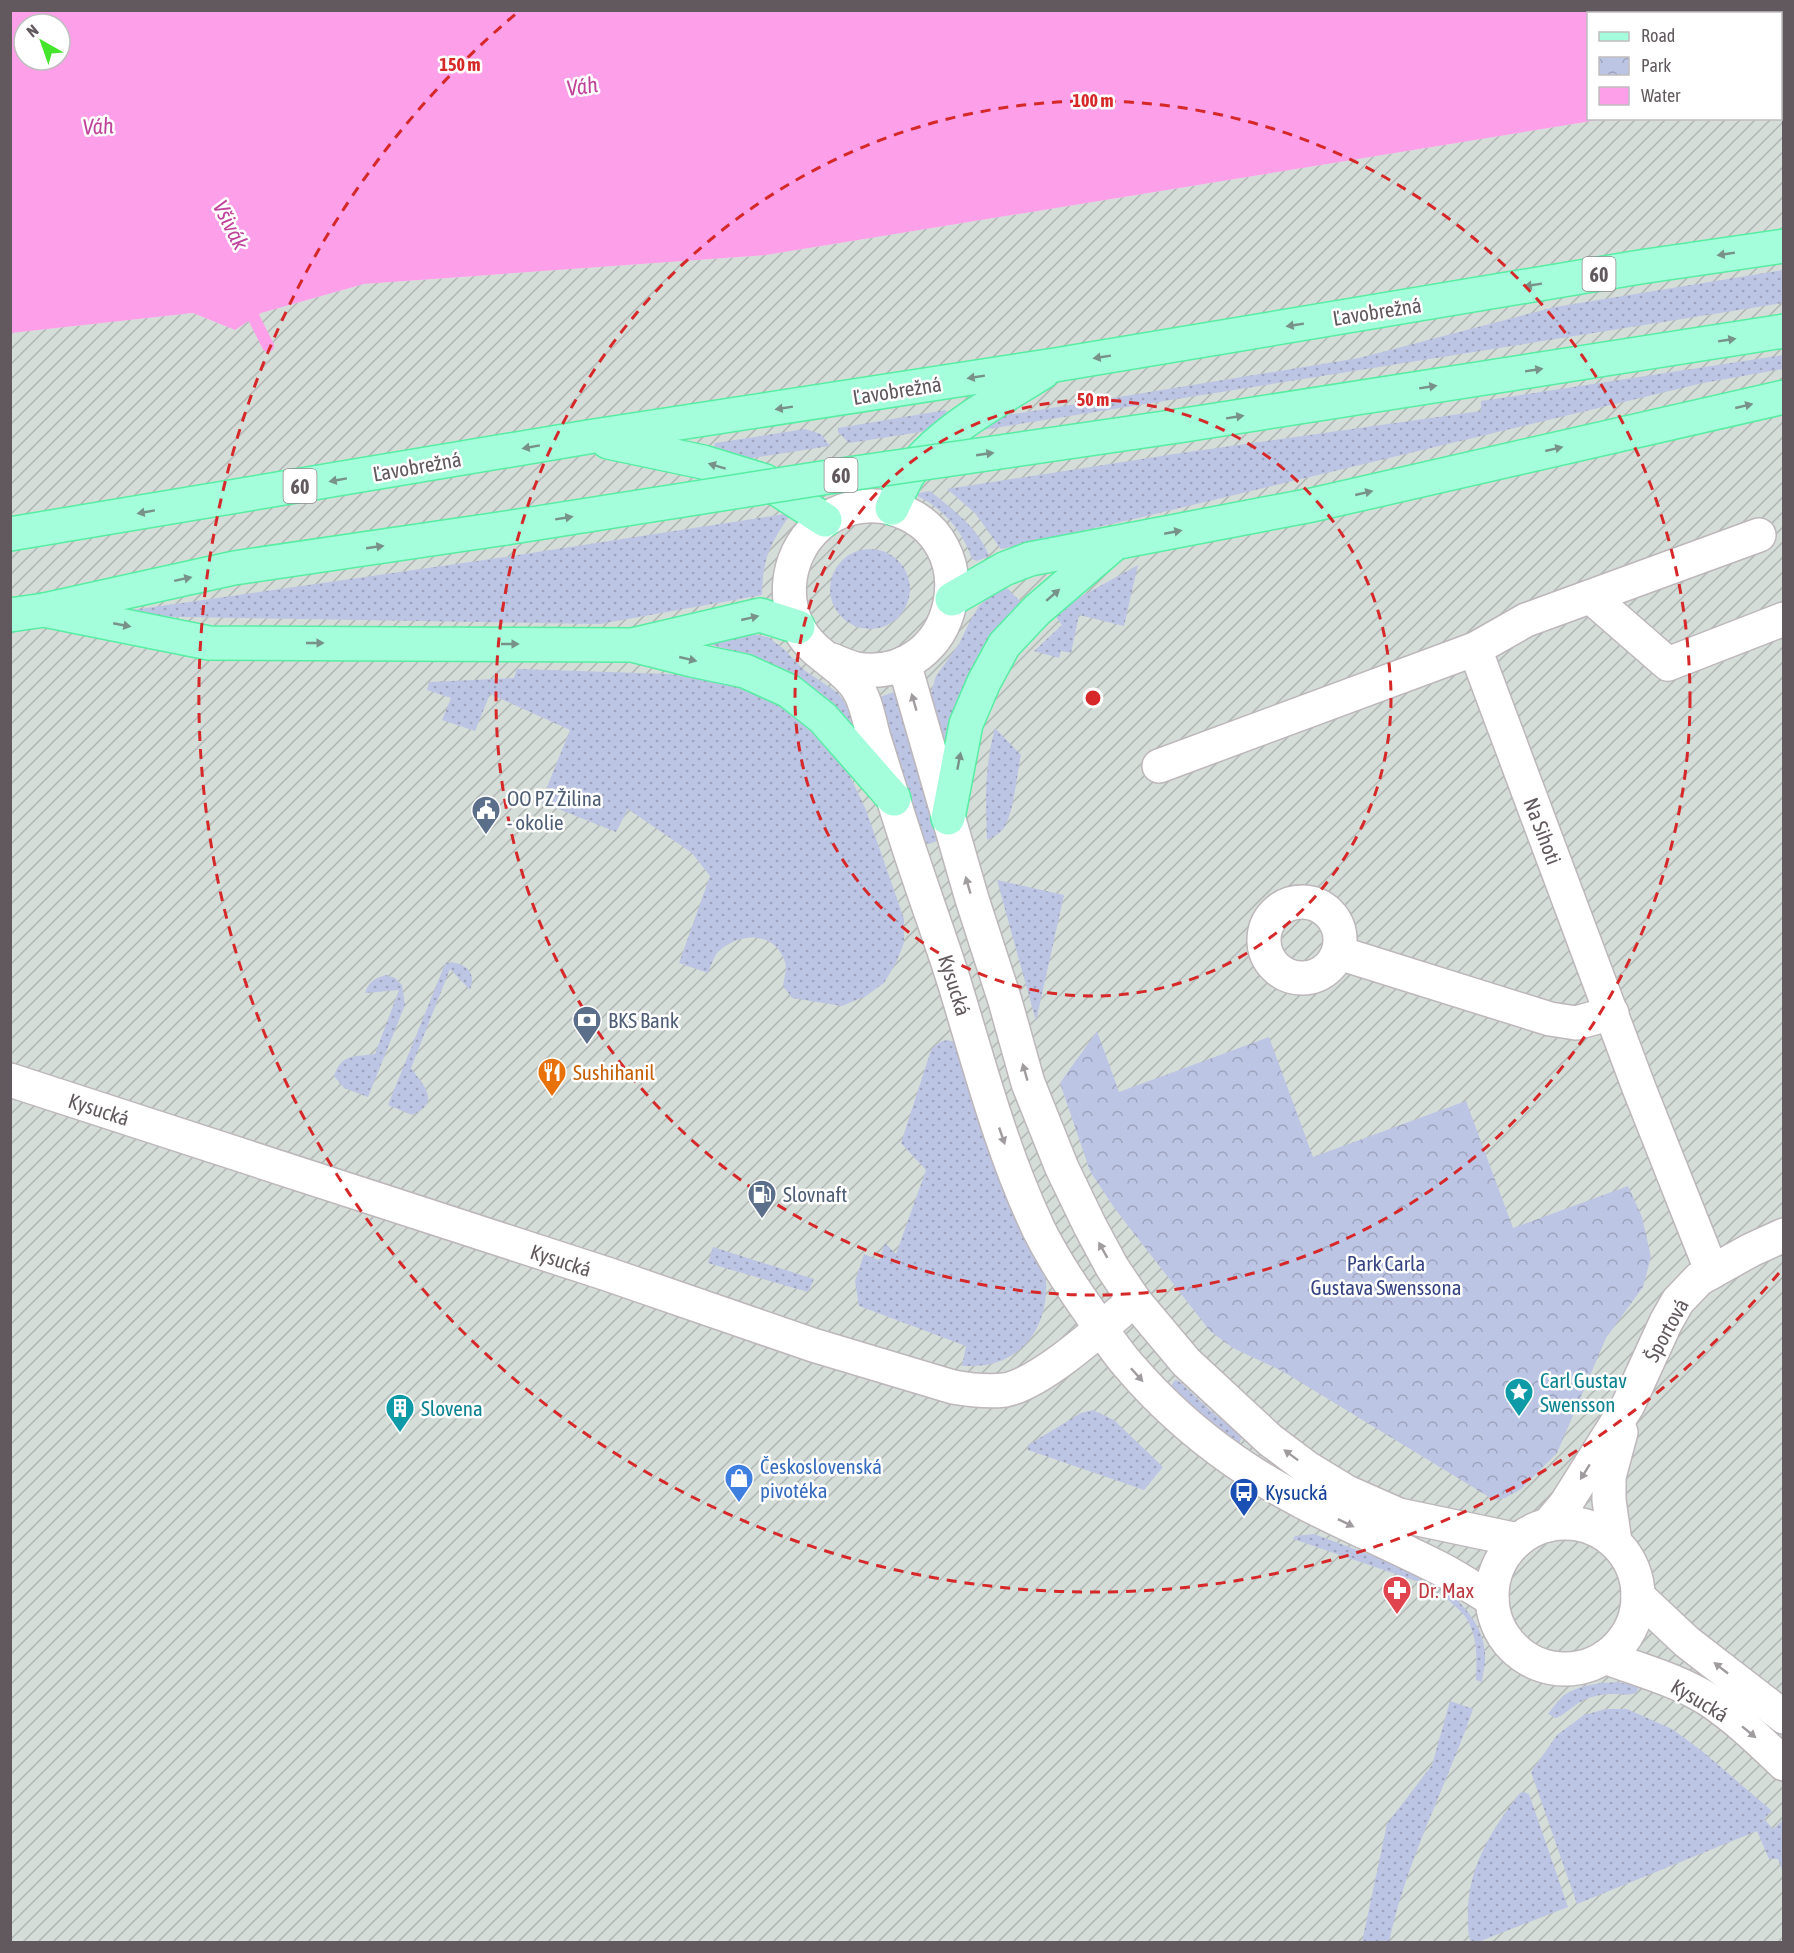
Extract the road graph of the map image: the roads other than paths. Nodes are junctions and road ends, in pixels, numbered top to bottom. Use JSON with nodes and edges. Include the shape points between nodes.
{"nodes":[{"id":1,"x":1784,"y":246,"type":"edge"},
{"id":2,"x":1784,"y":331,"type":"edge"},
{"id":3,"x":1055,"y":365,"type":"junction"},
{"id":4,"x":1784,"y":397,"type":"edge"},
{"id":5,"x":588,"y":437,"type":"junction"},
{"id":6,"x":892,"y":508,"type":"junction"},
{"id":7,"x":825,"y":520,"type":"junction"},
{"id":8,"x":10,"y":534,"type":"edge"},
{"id":9,"x":1760,"y":535,"type":"dead end"},
{"id":10,"x":1115,"y":543,"type":"junction"},
{"id":11,"x":1591,"y":597,"type":"junction"},
{"id":12,"x":952,"y":599,"type":"junction"},
{"id":13,"x":44,"y":610,"type":"junction"},
{"id":14,"x":10,"y":615,"type":"edge"},
{"id":15,"x":1784,"y":619,"type":"edge"},
{"id":16,"x":798,"y":627,"type":"junction"},
{"id":17,"x":632,"y":645,"type":"junction"},
{"id":18,"x":1475,"y":650,"type":"junction"},
{"id":19,"x":832,"y":660,"type":"junction"},
{"id":20,"x":904,"y":663,"type":"junction"},
{"id":21,"x":1159,"y":766,"type":"dead end"},
{"id":22,"x":894,"y":799,"type":"junction"},
{"id":23,"x":948,"y":818,"type":"junction"},
{"id":24,"x":1339,"y":953,"type":"dead end"},
{"id":25,"x":1612,"y":1012,"type":"junction"},
{"id":26,"x":10,"y":1080,"type":"edge"},
{"id":27,"x":1784,"y":1234,"type":"edge"},
{"id":28,"x":1712,"y":1272,"type":"junction"},
{"id":29,"x":1134,"y":1300,"type":"junction"},
{"id":30,"x":1101,"y":1329,"type":"junction"},
{"id":31,"x":1628,"y":1405,"type":"junction"},
{"id":32,"x":1548,"y":1525,"type":"junction"},
{"id":33,"x":1518,"y":1540,"type":"junction"},
{"id":34,"x":1615,"y":1542,"type":"junction"},
{"id":35,"x":1638,"y":1596,"type":"junction"},
{"id":36,"x":1492,"y":1599,"type":"junction"},
{"id":37,"x":1605,"y":1658,"type":"junction"},
{"id":38,"x":1784,"y":1717,"type":"edge"},
{"id":39,"x":1784,"y":1764,"type":"edge"}],
"edges":[{"from":1,"to":3,"type":"main road","name":"Ľavobrežná","number":"60","one_way":true},
{"from":13,"to":2,"type":"main road","number":"60","one_way":true,"bridge":true,"via":[[234,568]]},
{"from":3,"to":5,"type":"main road","name":"Ľavobrežná","number":"60","one_way":true},
{"from":3,"to":6,"type":"main road","via":[[962,423],[908,476]]},
{"from":10,"to":4,"type":"main road","one_way":true,"via":[[1312,505]]},
{"from":7,"to":5,"type":"main road","one_way":true,"via":[[765,481],[703,462]]},
{"from":5,"to":8,"type":"main road","name":"Ľavobrežná","number":"60","one_way":true},
{"from":6,"to":7,"type":"street","via":[[869,505],[846,509]]},
{"from":6,"to":12,"type":"street","via":[[914,518],[932,533],[945,552],[952,575]]},
{"from":7,"to":16,"type":"street","via":[[807,536],[794,556],[789,592]]},
{"from":9,"to":11,"type":"street"},
{"from":10,"to":12,"type":"main road","via":[[1030,559]]},
{"from":23,"to":10,"type":"main road","one_way":true,"via":[[966,724],[1004,645],[1037,609]]},
{"from":11,"to":15,"type":"street","via":[[1668,664]]},
{"from":11,"to":18,"type":"street","via":[[1526,620]]},
{"from":12,"to":20,"type":"street","via":[[947,619],[936,637]]},
{"from":13,"to":14,"type":"main road","number":"60"},
{"from":13,"to":17,"type":"main road","one_way":true,"via":[[209,643]]},
{"from":17,"to":16,"type":"main road","one_way":true,"via":[[760,615]]},
{"from":16,"to":19,"type":"street","via":[[812,646]]},
{"from":17,"to":22,"type":"main road","one_way":true,"via":[[745,671],[789,691],[823,718]]},
{"from":18,"to":21,"type":"street"},
{"from":18,"to":25,"type":"street","name":"Na Sihoti"},
{"from":19,"to":20,"type":"street","via":[[855,669],[880,669]]},
{"from":19,"to":22,"type":"street","name":"Kysucká","via":[[859,690]]},
{"from":23,"to":20,"type":"street","name":"Kysucká","one_way":true},
{"from":22,"to":30,"type":"street","name":"Kysucká","one_way":true,"via":[[1017,1178],[1041,1233]]},
{"from":29,"to":23,"type":"street","name":"Kysucká","one_way":true,"via":[[1085,1216],[1028,1083]]},
{"from":24,"to":25,"type":"street","via":[[1550,1019],[1576,1023]]},
{"from":25,"to":28,"type":"street","name":"Na Sihoti"},
{"from":26,"to":30,"type":"street","name":"Kysucká","via":[[813,1345],[953,1387],[1004,1390],[1026,1383]]},
{"from":27,"to":28,"type":"street","name":"Športová"},
{"from":28,"to":31,"type":"street","name":"Športová","via":[[1678,1301]]},
{"from":29,"to":30,"type":"street","name":"Kysucká"},
{"from":33,"to":29,"type":"street","name":"Kysucká","one_way":true,"via":[[1399,1515],[1314,1472],[1270,1440],[1194,1369]]},
{"from":30,"to":36,"type":"street","name":"Kysucká","one_way":true,"via":[[1153,1393],[1231,1459],[1288,1496],[1443,1570]]},
{"from":31,"to":32,"type":"street","name":"Športová","one_way":true,"via":[[1565,1505]]},
{"from":31,"to":34,"type":"street","name":"Športová","via":[[1609,1477]]},
{"from":32,"to":33,"type":"street"},
{"from":32,"to":34,"type":"street","via":[[1584,1525]]},
{"from":33,"to":36,"type":"street","via":[[1498,1567]]},
{"from":34,"to":35,"type":"street","via":[[1635,1576]]},
{"from":35,"to":37,"type":"street","via":[[1634,1620],[1623,1641]]},
{"from":38,"to":35,"type":"street","name":"Kysucká","one_way":true,"via":[[1687,1642]]},
{"from":36,"to":37,"type":"street","via":[[1500,1630],[1514,1649],[1533,1662],[1562,1670],[1585,1667]]},
{"from":37,"to":39,"type":"street","name":"Kysucká","one_way":true,"via":[[1660,1677],[1707,1700]]}]}
